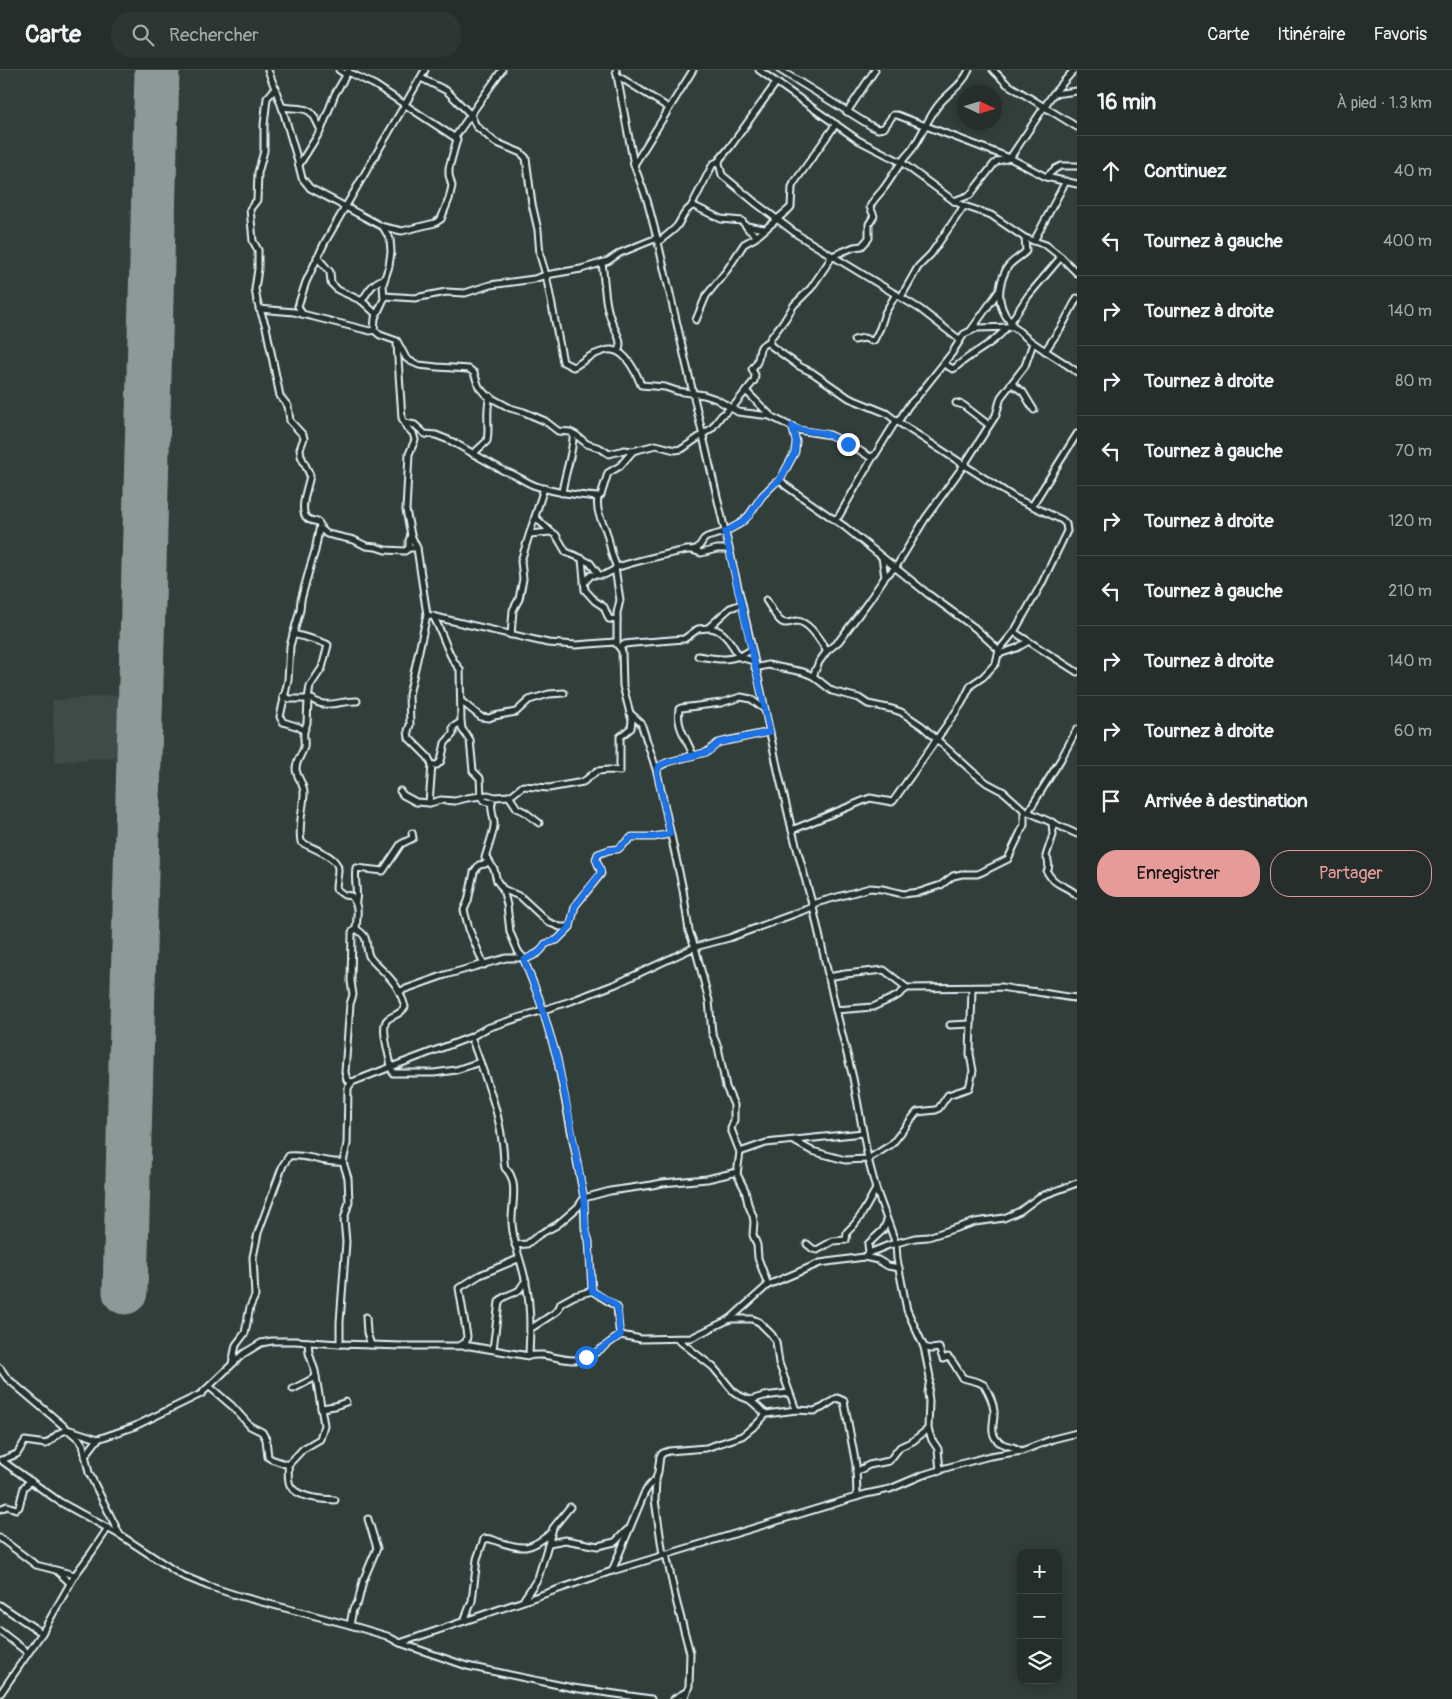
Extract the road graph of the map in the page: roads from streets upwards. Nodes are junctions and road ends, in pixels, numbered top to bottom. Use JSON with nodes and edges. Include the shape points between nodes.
{"nodes":[{"id":1,"x":268,"y":70,"type":"edge"},
{"id":2,"x":339,"y":70,"type":"edge"},
{"id":3,"x":425,"y":70,"type":"edge"},
{"id":4,"x":502,"y":70,"type":"edge"},
{"id":5,"x":693,"y":70,"type":"edge"},
{"id":6,"x":759,"y":70,"type":"edge"},
{"id":7,"x":782,"y":70,"type":"edge"},
{"id":8,"x":875,"y":70,"type":"edge"},
{"id":9,"x":969,"y":70,"type":"edge"},
{"id":10,"x":993,"y":70,"type":"edge"},
{"id":11,"x":347,"y":72,"type":"edge"},
{"id":12,"x":617,"y":73,"type":"edge"},
{"id":13,"x":1072,"y":73,"type":"edge"},
{"id":14,"x":421,"y":78,"type":"junction"},
{"id":15,"x":776,"y":83,"type":"junction"},
{"id":16,"x":276,"y":88,"type":"junction"},
{"id":17,"x":1077,"y":91,"type":"edge"},
{"id":18,"x":1053,"y":94,"type":"junction"},
{"id":19,"x":405,"y":105,"type":"junction"},
{"id":20,"x":1045,"y":106,"type":"junction"},
{"id":21,"x":282,"y":107,"type":"junction"},
{"id":22,"x":668,"y":108,"type":"junction"},
{"id":23,"x":847,"y":112,"type":"junction"},
{"id":24,"x":471,"y":115,"type":"junction"},
{"id":25,"x":836,"y":124,"type":"junction"},
{"id":26,"x":924,"y":126,"type":"junction"},
{"id":27,"x":1077,"y":127,"type":"edge"},
{"id":28,"x":321,"y":130,"type":"junction"},
{"id":29,"x":455,"y":137,"type":"junction"},
{"id":30,"x":1010,"y":158,"type":"junction"},
{"id":31,"x":719,"y":161,"type":"junction"},
{"id":32,"x":901,"y":162,"type":"junction"},
{"id":33,"x":634,"y":165,"type":"junction"},
{"id":34,"x":299,"y":166,"type":"junction"},
{"id":35,"x":1077,"y":166,"type":"edge"},
{"id":36,"x":1046,"y":177,"type":"junction"},
{"id":37,"x":1066,"y":180,"type":"junction"},
{"id":38,"x":1077,"y":184,"type":"edge"},
{"id":39,"x":954,"y":201,"type":"junction"},
{"id":40,"x":692,"y":205,"type":"junction"},
{"id":41,"x":964,"y":206,"type":"junction"},
{"id":42,"x":345,"y":207,"type":"junction"},
{"id":43,"x":776,"y":218,"type":"junction"},
{"id":44,"x":747,"y":226,"type":"junction"},
{"id":45,"x":383,"y":227,"type":"junction"},
{"id":46,"x":764,"y":229,"type":"junction"},
{"id":47,"x":757,"y":236,"type":"junction"},
{"id":48,"x":1025,"y":238,"type":"junction"},
{"id":49,"x":658,"y":240,"type":"junction"},
{"id":50,"x":1034,"y":241,"type":"junction"},
{"id":51,"x":317,"y":257,"type":"junction"},
{"id":52,"x":1061,"y":257,"type":"junction"},
{"id":53,"x":833,"y":258,"type":"junction"},
{"id":54,"x":602,"y":263,"type":"junction"},
{"id":55,"x":1077,"y":273,"type":"edge"},
{"id":56,"x":546,"y":275,"type":"junction"},
{"id":57,"x":384,"y":280,"type":"junction"},
{"id":58,"x":999,"y":291,"type":"junction"},
{"id":59,"x":384,"y":296,"type":"junction"},
{"id":60,"x":898,"y":296,"type":"junction"},
{"id":61,"x":1077,"y":298,"type":"edge"},
{"id":62,"x":362,"y":301,"type":"junction"},
{"id":63,"x":298,"y":306,"type":"junction"},
{"id":64,"x":259,"y":309,"type":"junction"},
{"id":65,"x":294,"y":312,"type":"junction"},
{"id":66,"x":302,"y":314,"type":"junction"},
{"id":67,"x":376,"y":314,"type":"junction"},
{"id":68,"x":696,"y":320,"type":"dead end"},
{"id":69,"x":1010,"y":326,"type":"junction"},
{"id":70,"x":374,"y":330,"type":"junction"},
{"id":71,"x":970,"y":330,"type":"junction"},
{"id":72,"x":854,"y":340,"type":"dead end"},
{"id":73,"x":960,"y":340,"type":"junction"},
{"id":74,"x":397,"y":341,"type":"junction"},
{"id":75,"x":769,"y":342,"type":"junction"},
{"id":76,"x":1034,"y":343,"type":"junction"},
{"id":77,"x":618,"y":351,"type":"junction"},
{"id":78,"x":1045,"y":351,"type":"junction"},
{"id":79,"x":944,"y":364,"type":"junction"},
{"id":80,"x":1077,"y":372,"type":"edge"},
{"id":81,"x":1012,"y":384,"type":"junction"},
{"id":82,"x":746,"y":391,"type":"junction"},
{"id":83,"x":692,"y":394,"type":"junction"},
{"id":84,"x":490,"y":396,"type":"junction"},
{"id":85,"x":956,"y":403,"type":"dead end"},
{"id":86,"x":732,"y":408,"type":"junction"},
{"id":87,"x":1034,"y":410,"type":"dead end"},
{"id":88,"x":773,"y":417,"type":"junction"},
{"id":89,"x":897,"y":420,"type":"junction"},
{"id":90,"x":404,"y":423,"type":"junction"},
{"id":91,"x":989,"y":425,"type":"junction"},
{"id":92,"x":792,"y":426,"type":"junction"},
{"id":93,"x":572,"y":434,"type":"junction"},
{"id":94,"x":1077,"y":434,"type":"edge"},
{"id":95,"x":702,"y":435,"type":"junction"},
{"id":96,"x":633,"y":451,"type":"junction"},
{"id":97,"x":473,"y":454,"type":"junction"},
{"id":98,"x":873,"y":457,"type":"junction"},
{"id":99,"x":964,"y":465,"type":"junction"},
{"id":100,"x":780,"y":480,"type":"junction"},
{"id":101,"x":544,"y":488,"type":"junction"},
{"id":102,"x":562,"y":493,"type":"junction"},
{"id":103,"x":598,"y":498,"type":"junction"},
{"id":104,"x":1032,"y":506,"type":"junction"},
{"id":105,"x":839,"y":516,"type":"junction"},
{"id":106,"x":535,"y":517,"type":"junction"},
{"id":107,"x":834,"y":520,"type":"junction"},
{"id":108,"x":842,"y":525,"type":"junction"},
{"id":109,"x":320,"y":528,"type":"junction"},
{"id":110,"x":551,"y":532,"type":"junction"},
{"id":111,"x":725,"y":532,"type":"junction"},
{"id":112,"x":530,"y":534,"type":"junction"},
{"id":113,"x":411,"y":535,"type":"junction"},
{"id":114,"x":409,"y":548,"type":"junction"},
{"id":115,"x":417,"y":548,"type":"junction"},
{"id":116,"x":729,"y":549,"type":"junction"},
{"id":117,"x":692,"y":550,"type":"junction"},
{"id":118,"x":882,"y":557,"type":"junction"},
{"id":119,"x":583,"y":559,"type":"junction"},
{"id":120,"x":896,"y":567,"type":"junction"},
{"id":121,"x":616,"y":568,"type":"junction"},
{"id":122,"x":599,"y":575,"type":"junction"},
{"id":123,"x":885,"y":577,"type":"junction"},
{"id":124,"x":584,"y":583,"type":"junction"},
{"id":125,"x":766,"y":600,"type":"dead end"},
{"id":126,"x":742,"y":604,"type":"junction"},
{"id":127,"x":430,"y":616,"type":"junction"},
{"id":128,"x":617,"y":620,"type":"junction"},
{"id":129,"x":708,"y":628,"type":"junction"},
{"id":130,"x":1014,"y":632,"type":"junction"},
{"id":131,"x":293,"y":634,"type":"junction"},
{"id":132,"x":511,"y":635,"type":"junction"},
{"id":133,"x":1026,"y":642,"type":"junction"},
{"id":134,"x":619,"y":646,"type":"junction"},
{"id":135,"x":751,"y":650,"type":"junction"},
{"id":136,"x":828,"y":650,"type":"junction"},
{"id":137,"x":999,"y":652,"type":"junction"},
{"id":138,"x":698,"y":656,"type":"dead end"},
{"id":139,"x":739,"y":657,"type":"junction"},
{"id":140,"x":754,"y":661,"type":"junction"},
{"id":141,"x":755,"y":668,"type":"junction"},
{"id":142,"x":1077,"y":672,"type":"edge"},
{"id":143,"x":813,"y":676,"type":"junction"},
{"id":144,"x":564,"y":693,"type":"dead end"},
{"id":145,"x":284,"y":696,"type":"junction"},
{"id":146,"x":308,"y":699,"type":"junction"},
{"id":147,"x":357,"y":701,"type":"dead end"},
{"id":148,"x":460,"y":701,"type":"junction"},
{"id":149,"x":765,"y":709,"type":"junction"},
{"id":150,"x":630,"y":713,"type":"junction"},
{"id":151,"x":460,"y":722,"type":"junction"},
{"id":152,"x":1077,"y":729,"type":"edge"},
{"id":153,"x":304,"y":731,"type":"junction"},
{"id":154,"x":770,"y":732,"type":"junction"},
{"id":155,"x":938,"y":739,"type":"junction"},
{"id":156,"x":693,"y":755,"type":"junction"},
{"id":157,"x":432,"y":766,"type":"junction"},
{"id":158,"x":657,"y":772,"type":"junction"},
{"id":159,"x":400,"y":792,"type":"dead end"},
{"id":160,"x":481,"y":796,"type":"junction"},
{"id":161,"x":509,"y":796,"type":"junction"},
{"id":162,"x":495,"y":797,"type":"junction"},
{"id":163,"x":429,"y":801,"type":"junction"},
{"id":164,"x":492,"y":803,"type":"junction"},
{"id":165,"x":1026,"y":811,"type":"junction"},
{"id":166,"x":1034,"y":816,"type":"junction"},
{"id":167,"x":1052,"y":822,"type":"junction"},
{"id":168,"x":539,"y":823,"type":"dead end"},
{"id":169,"x":1024,"y":824,"type":"junction"},
{"id":170,"x":792,"y":830,"type":"junction"},
{"id":171,"x":412,"y":833,"type":"dead end"},
{"id":172,"x":670,"y":834,"type":"junction"},
{"id":173,"x":1077,"y":834,"type":"edge"},
{"id":174,"x":488,"y":859,"type":"junction"},
{"id":175,"x":503,"y":889,"type":"junction"},
{"id":176,"x":1077,"y":895,"type":"edge"},
{"id":177,"x":356,"y":901,"type":"junction"},
{"id":178,"x":812,"y":906,"type":"junction"},
{"id":179,"x":570,"y":927,"type":"junction"},
{"id":180,"x":356,"y":929,"type":"junction"},
{"id":181,"x":695,"y":946,"type":"junction"},
{"id":182,"x":523,"y":958,"type":"junction"},
{"id":183,"x":484,"y":965,"type":"junction"},
{"id":184,"x":828,"y":978,"type":"junction"},
{"id":185,"x":907,"y":988,"type":"junction"},
{"id":186,"x":972,"y":988,"type":"junction"},
{"id":187,"x":400,"y":991,"type":"junction"},
{"id":188,"x":1077,"y":998,"type":"edge"},
{"id":189,"x":543,"y":1010,"type":"junction"},
{"id":190,"x":836,"y":1010,"type":"junction"},
{"id":191,"x":970,"y":1024,"type":"junction"},
{"id":192,"x":950,"y":1025,"type":"dead end"},
{"id":193,"x":471,"y":1038,"type":"junction"},
{"id":194,"x":480,"y":1062,"type":"junction"},
{"id":195,"x":391,"y":1067,"type":"junction"},
{"id":196,"x":350,"y":1081,"type":"junction"},
{"id":197,"x":863,"y":1133,"type":"junction"},
{"id":198,"x":794,"y":1141,"type":"junction"},
{"id":199,"x":740,"y":1152,"type":"junction"},
{"id":200,"x":868,"y":1159,"type":"junction"},
{"id":201,"x":343,"y":1162,"type":"junction"},
{"id":202,"x":737,"y":1172,"type":"junction"},
{"id":203,"x":1077,"y":1183,"type":"edge"},
{"id":204,"x":876,"y":1189,"type":"junction"},
{"id":205,"x":584,"y":1198,"type":"junction"},
{"id":206,"x":887,"y":1221,"type":"junction"},
{"id":207,"x":806,"y":1244,"type":"dead end"},
{"id":208,"x":896,"y":1244,"type":"junction"},
{"id":209,"x":517,"y":1247,"type":"junction"},
{"id":210,"x":867,"y":1255,"type":"junction"},
{"id":211,"x":518,"y":1259,"type":"junction"},
{"id":212,"x":899,"y":1268,"type":"junction"},
{"id":213,"x":526,"y":1281,"type":"junction"},
{"id":214,"x":768,"y":1285,"type":"junction"},
{"id":215,"x":592,"y":1291,"type":"junction"},
{"id":216,"x":366,"y":1317,"type":"dead end"},
{"id":217,"x":730,"y":1320,"type":"junction"},
{"id":218,"x":530,"y":1329,"type":"junction"},
{"id":219,"x":621,"y":1335,"type":"junction"},
{"id":220,"x":676,"y":1338,"type":"junction"},
{"id":221,"x":308,"y":1342,"type":"junction"},
{"id":222,"x":340,"y":1344,"type":"junction"},
{"id":223,"x":371,"y":1345,"type":"junction"},
{"id":224,"x":460,"y":1346,"type":"junction"},
{"id":225,"x":924,"y":1347,"type":"junction"},
{"id":226,"x":493,"y":1349,"type":"junction"},
{"id":227,"x":529,"y":1356,"type":"junction"},
{"id":228,"x":232,"y":1364,"type":"junction"},
{"id":229,"x":0,"y":1368,"type":"edge"},
{"id":230,"x":316,"y":1377,"type":"junction"},
{"id":231,"x":210,"y":1387,"type":"junction"},
{"id":232,"x":293,"y":1389,"type":"dead end"},
{"id":233,"x":789,"y":1393,"type":"junction"},
{"id":234,"x":750,"y":1400,"type":"junction"},
{"id":235,"x":346,"y":1402,"type":"dead end"},
{"id":236,"x":321,"y":1408,"type":"junction"},
{"id":237,"x":796,"y":1410,"type":"junction"},
{"id":238,"x":766,"y":1414,"type":"junction"},
{"id":239,"x":928,"y":1429,"type":"junction"},
{"id":240,"x":70,"y":1430,"type":"junction"},
{"id":241,"x":1077,"y":1433,"type":"edge"},
{"id":242,"x":98,"y":1439,"type":"junction"},
{"id":243,"x":1022,"y":1451,"type":"junction"},
{"id":244,"x":85,"y":1456,"type":"junction"},
{"id":245,"x":3,"y":1461,"type":"edge"},
{"id":246,"x":288,"y":1464,"type":"junction"},
{"id":247,"x":940,"y":1471,"type":"junction"},
{"id":248,"x":856,"y":1472,"type":"junction"},
{"id":249,"x":656,"y":1479,"type":"junction"},
{"id":250,"x":31,"y":1481,"type":"junction"},
{"id":251,"x":856,"y":1497,"type":"junction"},
{"id":252,"x":335,"y":1500,"type":"dead end"},
{"id":253,"x":570,"y":1507,"type":"dead end"},
{"id":254,"x":0,"y":1509,"type":"edge"},
{"id":255,"x":368,"y":1519,"type":"dead end"},
{"id":256,"x":632,"y":1523,"type":"junction"},
{"id":257,"x":108,"y":1528,"type":"junction"},
{"id":258,"x":551,"y":1534,"type":"junction"},
{"id":259,"x":120,"y":1535,"type":"junction"},
{"id":260,"x":0,"y":1538,"type":"edge"},
{"id":261,"x":549,"y":1543,"type":"junction"},
{"id":262,"x":665,"y":1554,"type":"junction"},
{"id":263,"x":612,"y":1570,"type":"junction"},
{"id":264,"x":57,"y":1571,"type":"junction"},
{"id":265,"x":75,"y":1575,"type":"junction"},
{"id":266,"x":70,"y":1583,"type":"junction"},
{"id":267,"x":524,"y":1600,"type":"junction"},
{"id":268,"x":0,"y":1605,"type":"edge"},
{"id":269,"x":464,"y":1622,"type":"junction"},
{"id":270,"x":350,"y":1625,"type":"junction"},
{"id":271,"x":0,"y":1632,"type":"edge"},
{"id":272,"x":42,"y":1633,"type":"junction"},
{"id":273,"x":400,"y":1643,"type":"junction"},
{"id":274,"x":27,"y":1652,"type":"junction"},
{"id":275,"x":687,"y":1691,"type":"junction"},
{"id":276,"x":0,"y":1694,"type":"edge"},
{"id":277,"x":652,"y":1699,"type":"edge"},
{"id":278,"x":674,"y":1699,"type":"edge"},
{"id":279,"x":684,"y":1699,"type":"edge"}],
"edges":[{"from":1,"to":16,"type":"street"},
{"from":2,"to":11,"type":"street"},
{"from":3,"to":14,"type":"street"},
{"from":4,"to":24,"type":"street"},
{"from":5,"to":22,"type":"street"},
{"from":6,"to":15,"type":"street"},
{"from":7,"to":23,"type":"street"},
{"from":8,"to":23,"type":"street"},
{"from":9,"to":26,"type":"street","via":[[956,89],[940,102]]},
{"from":10,"to":20,"type":"street","via":[[1007,84]]},
{"from":11,"to":19,"type":"street"},
{"from":11,"to":28,"type":"street","via":[[334,94]]},
{"from":12,"to":22,"type":"street"},
{"from":12,"to":33,"type":"street"},
{"from":13,"to":18,"type":"street"},
{"from":14,"to":19,"type":"street"},
{"from":14,"to":24,"type":"street","via":[[447,92]]},
{"from":15,"to":25,"type":"street"},
{"from":15,"to":31,"type":"street"},
{"from":16,"to":21,"type":"street"},
{"from":16,"to":64,"type":"street","via":[[267,98],[258,195],[250,209],[253,241],[258,250],[255,289]]},
{"from":17,"to":18,"type":"street"},
{"from":18,"to":20,"type":"street"},
{"from":19,"to":29,"type":"street"},
{"from":19,"to":42,"type":"street"},
{"from":20,"to":27,"type":"street"},
{"from":20,"to":30,"type":"street"},
{"from":21,"to":28,"type":"street","via":[[303,108],[313,115]]},
{"from":21,"to":34,"type":"street"},
{"from":22,"to":33,"type":"street"},
{"from":23,"to":26,"type":"street","via":[[878,129],[884,128],[893,115]]},
{"from":24,"to":29,"type":"street"},
{"from":24,"to":56,"type":"street","via":[[476,126],[495,142],[526,158],[539,250]]},
{"from":25,"to":32,"type":"street","via":[[858,140]]},
{"from":25,"to":43,"type":"street","via":[[794,183],[791,207]]},
{"from":26,"to":30,"type":"street"},
{"from":26,"to":32,"type":"street"},
{"from":28,"to":34,"type":"street"},
{"from":29,"to":45,"type":"street","via":[[457,143],[449,168],[452,186],[441,219],[402,231]]},
{"from":30,"to":36,"type":"street"},
{"from":30,"to":39,"type":"street","via":[[994,164],[970,195]]},
{"from":31,"to":40,"type":"street","via":[[712,164]]},
{"from":31,"to":43,"type":"street","via":[[722,175]]},
{"from":32,"to":39,"type":"street"},
{"from":32,"to":53,"type":"street","via":[[872,202],[870,207],[874,216],[868,224],[869,238],[862,246]]},
{"from":33,"to":49,"type":"street"},
{"from":34,"to":42,"type":"street","via":[[305,183]]},
{"from":35,"to":36,"type":"street","via":[[1061,166]]},
{"from":36,"to":37,"type":"street"},
{"from":37,"to":38,"type":"street"},
{"from":37,"to":50,"type":"street"},
{"from":39,"to":41,"type":"street"},
{"from":40,"to":44,"type":"street","via":[[724,219],[742,220]]},
{"from":40,"to":49,"type":"street","via":[[676,228]]},
{"from":41,"to":48,"type":"street","via":[[991,215]]},
{"from":41,"to":60,"type":"street"},
{"from":42,"to":45,"type":"street"},
{"from":42,"to":51,"type":"street"},
{"from":43,"to":46,"type":"street"},
{"from":43,"to":53,"type":"street"},
{"from":44,"to":46,"type":"street"},
{"from":44,"to":47,"type":"street"},
{"from":45,"to":57,"type":"street","via":[[391,245]]},
{"from":46,"to":47,"type":"street"},
{"from":47,"to":68,"type":"street","via":[[744,244],[713,286]]},
{"from":48,"to":50,"type":"street"},
{"from":48,"to":58,"type":"street","via":[[1026,251],[1007,268]]},
{"from":49,"to":54,"type":"street"},
{"from":49,"to":83,"type":"street"},
{"from":50,"to":52,"type":"street","via":[[1046,245]]},
{"from":51,"to":62,"type":"street","via":[[330,272],[331,283],[338,290]]},
{"from":51,"to":63,"type":"street"},
{"from":52,"to":55,"type":"street"},
{"from":52,"to":69,"type":"street","via":[[1028,296]]},
{"from":53,"to":60,"type":"street"},
{"from":53,"to":75,"type":"street","via":[[794,305]]},
{"from":54,"to":56,"type":"street"},
{"from":54,"to":77,"type":"street","via":[[607,304],[621,343]]},
{"from":56,"to":59,"type":"street","via":[[465,293],[446,292],[415,298]]},
{"from":56,"to":77,"type":"street","via":[[563,362],[573,367],[594,355]]},
{"from":57,"to":59,"type":"street"},
{"from":57,"to":62,"type":"street","via":[[372,286]]},
{"from":58,"to":69,"type":"street"},
{"from":58,"to":71,"type":"street"},
{"from":59,"to":67,"type":"street"},
{"from":60,"to":72,"type":"street","via":[[885,313],[874,340]]},
{"from":60,"to":73,"type":"street","via":[[920,308]]},
{"from":61,"to":78,"type":"street"},
{"from":62,"to":67,"type":"street"},
{"from":63,"to":65,"type":"street"},
{"from":63,"to":66,"type":"street"},
{"from":64,"to":65,"type":"street"},
{"from":64,"to":109,"type":"street","via":[[266,327],[280,396],[288,406],[290,421],[304,438],[301,456],[310,475],[304,498],[305,515],[318,522]]},
{"from":65,"to":66,"type":"street"},
{"from":66,"to":70,"type":"street"},
{"from":67,"to":70,"type":"street"},
{"from":69,"to":71,"type":"street"},
{"from":69,"to":76,"type":"street"},
{"from":69,"to":79,"type":"street","via":[[999,338],[956,367]]},
{"from":70,"to":74,"type":"street"},
{"from":71,"to":73,"type":"street"},
{"from":73,"to":79,"type":"street"},
{"from":74,"to":84,"type":"street","via":[[406,358],[413,363],[468,369],[474,373],[482,391]]},
{"from":74,"to":90,"type":"street"},
{"from":75,"to":82,"type":"street","via":[[758,351],[757,362],[752,369],[755,378]]},
{"from":75,"to":89,"type":"street","via":[[848,398]]},
{"from":76,"to":78,"type":"street"},
{"from":76,"to":81,"type":"street","via":[[1025,366]]},
{"from":77,"to":83,"type":"street","via":[[639,377],[641,385]]},
{"from":78,"to":80,"type":"street"},
{"from":79,"to":89,"type":"street"},
{"from":81,"to":87,"type":"street"},
{"from":81,"to":91,"type":"street","via":[[1001,397]]},
{"from":82,"to":86,"type":"street"},
{"from":82,"to":88,"type":"street"},
{"from":83,"to":86,"type":"street","via":[[716,399]]},
{"from":83,"to":95,"type":"street"},
{"from":84,"to":93,"type":"street","via":[[510,408],[545,421],[558,431]]},
{"from":84,"to":97,"type":"street","via":[[487,441]]},
{"from":85,"to":91,"type":"street"},
{"from":86,"to":88,"type":"street","via":[[738,412]]},
{"from":86,"to":95,"type":"street"},
{"from":88,"to":92,"type":"street"},
{"from":89,"to":98,"type":"street"},
{"from":89,"to":99,"type":"street"},
{"from":90,"to":97,"type":"street","via":[[413,424],[425,434],[452,441]]},
{"from":90,"to":113,"type":"street","via":[[415,440],[409,454],[407,482],[406,510]]},
{"from":91,"to":99,"type":"street"},
{"from":92,"to":98,"type":"street","via":[[798,430],[830,435]]},
{"from":92,"to":100,"type":"street","via":[[795,452]]},
{"from":93,"to":96,"type":"street","via":[[609,454]]},
{"from":93,"to":102,"type":"street","via":[[573,444]]},
{"from":94,"to":104,"type":"street"},
{"from":95,"to":96,"type":"street","via":[[675,450],[656,444]]},
{"from":95,"to":111,"type":"street"},
{"from":96,"to":103,"type":"street","via":[[620,466],[608,473]]},
{"from":97,"to":101,"type":"street","via":[[504,472],[513,473],[522,481]]},
{"from":98,"to":105,"type":"street"},
{"from":99,"to":104,"type":"street"},
{"from":99,"to":120,"type":"street"},
{"from":100,"to":107,"type":"street"},
{"from":100,"to":111,"type":"street","via":[[762,496],[749,516]]},
{"from":101,"to":102,"type":"street"},
{"from":101,"to":106,"type":"street"},
{"from":102,"to":103,"type":"street"},
{"from":103,"to":121,"type":"street","via":[[600,521]]},
{"from":104,"to":130,"type":"street","via":[[1062,520],[1067,531]]},
{"from":105,"to":107,"type":"street"},
{"from":105,"to":108,"type":"street"},
{"from":106,"to":110,"type":"street"},
{"from":106,"to":112,"type":"street"},
{"from":107,"to":108,"type":"street"},
{"from":108,"to":118,"type":"street"},
{"from":109,"to":114,"type":"street","via":[[327,534],[366,546],[405,551]]},
{"from":109,"to":131,"type":"street"},
{"from":110,"to":112,"type":"street"},
{"from":110,"to":119,"type":"street","via":[[566,552]]},
{"from":111,"to":116,"type":"street"},
{"from":111,"to":117,"type":"street","via":[[707,538]]},
{"from":112,"to":132,"type":"street","via":[[521,561],[523,579],[513,610]]},
{"from":113,"to":114,"type":"street"},
{"from":113,"to":115,"type":"street"},
{"from":114,"to":115,"type":"street"},
{"from":115,"to":127,"type":"street"},
{"from":116,"to":117,"type":"street","via":[[701,553]]},
{"from":116,"to":126,"type":"street"},
{"from":117,"to":121,"type":"street","via":[[649,557]]},
{"from":118,"to":120,"type":"street"},
{"from":118,"to":123,"type":"street"},
{"from":119,"to":122,"type":"street","via":[[590,562]]},
{"from":119,"to":124,"type":"street"},
{"from":120,"to":123,"type":"street"},
{"from":120,"to":137,"type":"street"},
{"from":121,"to":122,"type":"street"},
{"from":121,"to":128,"type":"street","via":[[620,600]]},
{"from":122,"to":124,"type":"street","via":[[591,575]]},
{"from":123,"to":136,"type":"street","via":[[839,641]]},
{"from":124,"to":128,"type":"street","via":[[588,594],[604,607],[609,619]]},
{"from":125,"to":136,"type":"street","via":[[782,622],[803,623]]},
{"from":126,"to":129,"type":"street","via":[[730,608]]},
{"from":126,"to":135,"type":"street"},
{"from":127,"to":132,"type":"street"},
{"from":127,"to":148,"type":"street","via":[[460,669]]},
{"from":127,"to":157,"type":"street","via":[[409,695],[408,731],[409,738],[428,757]]},
{"from":128,"to":134,"type":"street"},
{"from":129,"to":134,"type":"street","via":[[680,640]]},
{"from":129,"to":139,"type":"street","via":[[720,630]]},
{"from":130,"to":133,"type":"street"},
{"from":130,"to":137,"type":"street"},
{"from":131,"to":145,"type":"street"},
{"from":131,"to":146,"type":"street","via":[[328,645],[322,668],[310,686]]},
{"from":132,"to":134,"type":"street","via":[[548,643],[612,642]]},
{"from":133,"to":137,"type":"street","via":[[1017,648]]},
{"from":133,"to":142,"type":"street"},
{"from":134,"to":150,"type":"street"},
{"from":135,"to":139,"type":"street"},
{"from":135,"to":140,"type":"street"},
{"from":136,"to":143,"type":"street"},
{"from":137,"to":155,"type":"street","via":[[996,663],[971,685]]},
{"from":138,"to":139,"type":"street","via":[[725,660]]},
{"from":139,"to":140,"type":"street"},
{"from":140,"to":141,"type":"street"},
{"from":141,"to":143,"type":"street","via":[[777,666]]},
{"from":141,"to":149,"type":"street"},
{"from":143,"to":155,"type":"street","via":[[832,691],[901,712]]},
{"from":144,"to":148,"type":"street","via":[[529,700],[516,712],[490,718],[481,717]]},
{"from":145,"to":146,"type":"street"},
{"from":145,"to":153,"type":"street","via":[[280,720]]},
{"from":146,"to":147,"type":"street","via":[[322,705]]},
{"from":146,"to":153,"type":"street","via":[[308,723]]},
{"from":148,"to":151,"type":"street"},
{"from":149,"to":154,"type":"street"},
{"from":149,"to":156,"type":"street","via":[[751,699],[740,697],[720,704],[681,708],[681,731]]},
{"from":150,"to":158,"type":"street","via":[[642,723]]},
{"from":150,"to":161,"type":"street","via":[[631,728],[620,737],[620,771],[598,771],[583,782],[549,788],[523,786]]},
{"from":151,"to":157,"type":"street","via":[[453,727],[441,761]]},
{"from":151,"to":160,"type":"street","via":[[470,740],[473,770],[480,778]]},
{"from":152,"to":165,"type":"street"},
{"from":153,"to":177,"type":"street","via":[[304,748],[296,764],[297,776],[304,790],[300,840],[334,861],[338,867],[336,889]]},
{"from":154,"to":156,"type":"street","via":[[718,743],[708,752]]},
{"from":154,"to":170,"type":"street"},
{"from":155,"to":165,"type":"street","via":[[973,772]]},
{"from":155,"to":170,"type":"street","via":[[893,801],[870,798]]},
{"from":156,"to":158,"type":"street","via":[[668,762],[658,767]]},
{"from":157,"to":163,"type":"street"},
{"from":158,"to":172,"type":"street"},
{"from":159,"to":163,"type":"street","via":[[416,802]]},
{"from":160,"to":162,"type":"street"},
{"from":160,"to":163,"type":"street"},
{"from":160,"to":164,"type":"street","via":[[484,801]]},
{"from":161,"to":162,"type":"street"},
{"from":161,"to":168,"type":"street","via":[[517,808]]},
{"from":162,"to":164,"type":"street"},
{"from":164,"to":174,"type":"street","via":[[494,826],[486,850]]},
{"from":165,"to":166,"type":"street"},
{"from":165,"to":169,"type":"street"},
{"from":166,"to":167,"type":"street"},
{"from":166,"to":169,"type":"street"},
{"from":167,"to":173,"type":"street"},
{"from":167,"to":176,"type":"street","via":[[1053,834],[1046,856],[1047,872],[1060,886]]},
{"from":169,"to":178,"type":"street","via":[[1008,859],[977,874],[953,876],[920,892],[903,894],[870,888]]},
{"from":170,"to":178,"type":"street"},
{"from":171,"to":177,"type":"street","via":[[413,838],[401,844],[383,871],[356,868]]},
{"from":172,"to":179,"type":"street","via":[[632,837],[618,849],[598,854],[600,874],[575,906]]},
{"from":172,"to":181,"type":"street"},
{"from":174,"to":175,"type":"street"},
{"from":174,"to":183,"type":"street","via":[[474,872],[464,910]]},
{"from":175,"to":179,"type":"street","via":[[521,897],[548,922]]},
{"from":175,"to":182,"type":"street","via":[[510,932]]},
{"from":177,"to":180,"type":"street"},
{"from":178,"to":181,"type":"street","via":[[729,938]]},
{"from":178,"to":184,"type":"street"},
{"from":179,"to":182,"type":"street","via":[[557,940],[545,944],[538,954]]},
{"from":180,"to":187,"type":"street","via":[[367,940],[374,963]]},
{"from":180,"to":196,"type":"street","via":[[352,932],[353,995],[346,1072]]},
{"from":181,"to":189,"type":"street","via":[[616,984]]},
{"from":181,"to":199,"type":"street","via":[[709,1001],[712,1033],[734,1105],[731,1129]]},
{"from":182,"to":183,"type":"street","via":[[506,958]]},
{"from":182,"to":189,"type":"street"},
{"from":183,"to":187,"type":"street","via":[[433,978]]},
{"from":184,"to":185,"type":"street","via":[[884,970]]},
{"from":184,"to":190,"type":"street"},
{"from":185,"to":186,"type":"street"},
{"from":185,"to":190,"type":"street","via":[[874,1007]]},
{"from":186,"to":188,"type":"street","via":[[1002,987]]},
{"from":186,"to":191,"type":"street"},
{"from":187,"to":195,"type":"street","via":[[404,1009],[387,1019],[383,1028]]},
{"from":189,"to":193,"type":"street","via":[[487,1028]]},
{"from":189,"to":205,"type":"street","via":[[557,1058]]},
{"from":190,"to":197,"type":"street"},
{"from":191,"to":192,"type":"street"},
{"from":191,"to":200,"type":"street","via":[[973,1071],[969,1088],[948,1095],[936,1110],[917,1112],[892,1144]]},
{"from":193,"to":194,"type":"street"},
{"from":193,"to":195,"type":"street"},
{"from":194,"to":195,"type":"street","via":[[434,1073],[393,1072]]},
{"from":194,"to":209,"type":"street","via":[[494,1104],[505,1168],[513,1181],[512,1222]]},
{"from":195,"to":196,"type":"street"},
{"from":196,"to":201,"type":"street"},
{"from":197,"to":198,"type":"street"},
{"from":197,"to":200,"type":"street"},
{"from":198,"to":199,"type":"street","via":[[766,1143]]},
{"from":198,"to":200,"type":"street","via":[[812,1151],[845,1160]]},
{"from":199,"to":202,"type":"street"},
{"from":200,"to":204,"type":"street"},
{"from":201,"to":222,"type":"street","via":[[348,1178],[349,1202],[344,1219],[346,1242]]},
{"from":201,"to":228,"type":"street","via":[[294,1156],[289,1156],[284,1162],[259,1229],[253,1257],[255,1296],[245,1334],[236,1345]]},
{"from":202,"to":205,"type":"street","via":[[708,1180],[662,1183]]},
{"from":202,"to":214,"type":"street","via":[[753,1216],[758,1258]]},
{"from":203,"to":208,"type":"street","via":[[1039,1198],[1004,1218],[975,1222]]},
{"from":204,"to":206,"type":"street"},
{"from":204,"to":207,"type":"street","via":[[855,1225],[846,1232],[846,1240],[833,1241],[817,1250]]},
{"from":205,"to":209,"type":"street","via":[[557,1225]]},
{"from":205,"to":215,"type":"street"},
{"from":206,"to":208,"type":"street"},
{"from":206,"to":210,"type":"street","via":[[883,1230],[868,1244]]},
{"from":208,"to":210,"type":"street"},
{"from":208,"to":212,"type":"street"},
{"from":209,"to":211,"type":"street"},
{"from":210,"to":212,"type":"street"},
{"from":210,"to":214,"type":"street","via":[[820,1263]]},
{"from":211,"to":213,"type":"street"},
{"from":211,"to":224,"type":"street","via":[[459,1288],[467,1336],[466,1342]]},
{"from":212,"to":225,"type":"street","via":[[908,1310]]},
{"from":213,"to":218,"type":"street","via":[[531,1309]]},
{"from":213,"to":226,"type":"street","via":[[518,1291],[499,1302]]},
{"from":214,"to":217,"type":"street"},
{"from":215,"to":218,"type":"street","via":[[561,1303],[554,1314]]},
{"from":215,"to":219,"type":"street","via":[[617,1307]]},
{"from":216,"to":223,"type":"street"},
{"from":217,"to":220,"type":"street","via":[[691,1338]]},
{"from":217,"to":233,"type":"street","via":[[752,1319],[772,1335]]},
{"from":218,"to":227,"type":"street"},
{"from":219,"to":220,"type":"street","via":[[641,1339]]},
{"from":219,"to":227,"type":"street","via":[[597,1353],[580,1359]]},
{"from":220,"to":234,"type":"street","via":[[713,1367],[733,1391]]},
{"from":221,"to":222,"type":"street"},
{"from":221,"to":228,"type":"street","via":[[282,1340],[261,1343]]},
{"from":221,"to":230,"type":"street"},
{"from":222,"to":223,"type":"street"},
{"from":223,"to":224,"type":"street"},
{"from":224,"to":226,"type":"street"},
{"from":225,"to":239,"type":"street","via":[[930,1377]]},
{"from":225,"to":243,"type":"street","via":[[939,1348],[943,1359],[952,1359],[962,1378],[984,1385],[994,1409],[993,1435],[1000,1443]]},
{"from":226,"to":227,"type":"street"},
{"from":228,"to":231,"type":"street"},
{"from":229,"to":240,"type":"street","via":[[7,1378]]},
{"from":230,"to":232,"type":"street"},
{"from":230,"to":236,"type":"street"},
{"from":231,"to":242,"type":"street","via":[[152,1418]]},
{"from":231,"to":246,"type":"street","via":[[250,1426],[262,1432],[268,1457]]},
{"from":233,"to":234,"type":"street"},
{"from":233,"to":237,"type":"street"},
{"from":234,"to":238,"type":"street"},
{"from":235,"to":236,"type":"street"},
{"from":236,"to":246,"type":"street","via":[[324,1425],[320,1439],[303,1449]]},
{"from":237,"to":238,"type":"street"},
{"from":237,"to":248,"type":"street","via":[[814,1411],[837,1398],[844,1401]]},
{"from":238,"to":249,"type":"street","via":[[742,1436],[706,1448],[664,1453],[660,1456]]},
{"from":239,"to":247,"type":"street","via":[[938,1450]]},
{"from":239,"to":248,"type":"street","via":[[914,1441],[900,1447],[889,1461],[868,1465]]},
{"from":240,"to":242,"type":"street"},
{"from":240,"to":244,"type":"street","via":[[80,1439]]},
{"from":240,"to":245,"type":"street","via":[[58,1433],[46,1444],[25,1441],[17,1454]]},
{"from":241,"to":243,"type":"street"},
{"from":242,"to":244,"type":"street"},
{"from":243,"to":247,"type":"street","via":[[990,1456]]},
{"from":244,"to":259,"type":"street","via":[[88,1473]]},
{"from":245,"to":250,"type":"street"},
{"from":246,"to":252,"type":"street","via":[[289,1484],[293,1489],[310,1498]]},
{"from":247,"to":251,"type":"street"},
{"from":248,"to":251,"type":"street"},
{"from":249,"to":256,"type":"street","via":[[644,1494]]},
{"from":249,"to":262,"type":"street","via":[[655,1500]]},
{"from":250,"to":254,"type":"street","via":[[25,1485],[19,1507]]},
{"from":250,"to":257,"type":"street","via":[[60,1502]]},
{"from":251,"to":262,"type":"street"},
{"from":253,"to":258,"type":"street"},
{"from":255,"to":270,"type":"street","via":[[376,1548]]},
{"from":256,"to":261,"type":"street","via":[[610,1544],[598,1546],[565,1540]]},
{"from":256,"to":263,"type":"street"},
{"from":257,"to":259,"type":"street"},
{"from":257,"to":265,"type":"street"},
{"from":258,"to":261,"type":"street"},
{"from":258,"to":269,"type":"street","via":[[531,1547],[484,1539],[477,1559],[472,1601]]},
{"from":259,"to":270,"type":"street","via":[[181,1575],[208,1586]]},
{"from":260,"to":264,"type":"street","via":[[29,1561]]},
{"from":261,"to":267,"type":"street","via":[[538,1578]]},
{"from":262,"to":263,"type":"street"},
{"from":262,"to":275,"type":"street","via":[[690,1653]]},
{"from":263,"to":267,"type":"street"},
{"from":264,"to":265,"type":"street"},
{"from":264,"to":266,"type":"street"},
{"from":265,"to":266,"type":"street"},
{"from":266,"to":272,"type":"street"},
{"from":267,"to":269,"type":"street"},
{"from":268,"to":272,"type":"street"},
{"from":269,"to":273,"type":"street"},
{"from":270,"to":273,"type":"street"},
{"from":271,"to":274,"type":"street"},
{"from":272,"to":274,"type":"street"},
{"from":273,"to":277,"type":"street","via":[[504,1675]]},
{"from":274,"to":276,"type":"street"},
{"from":275,"to":278,"type":"street"},
{"from":275,"to":279,"type":"street"}]}
